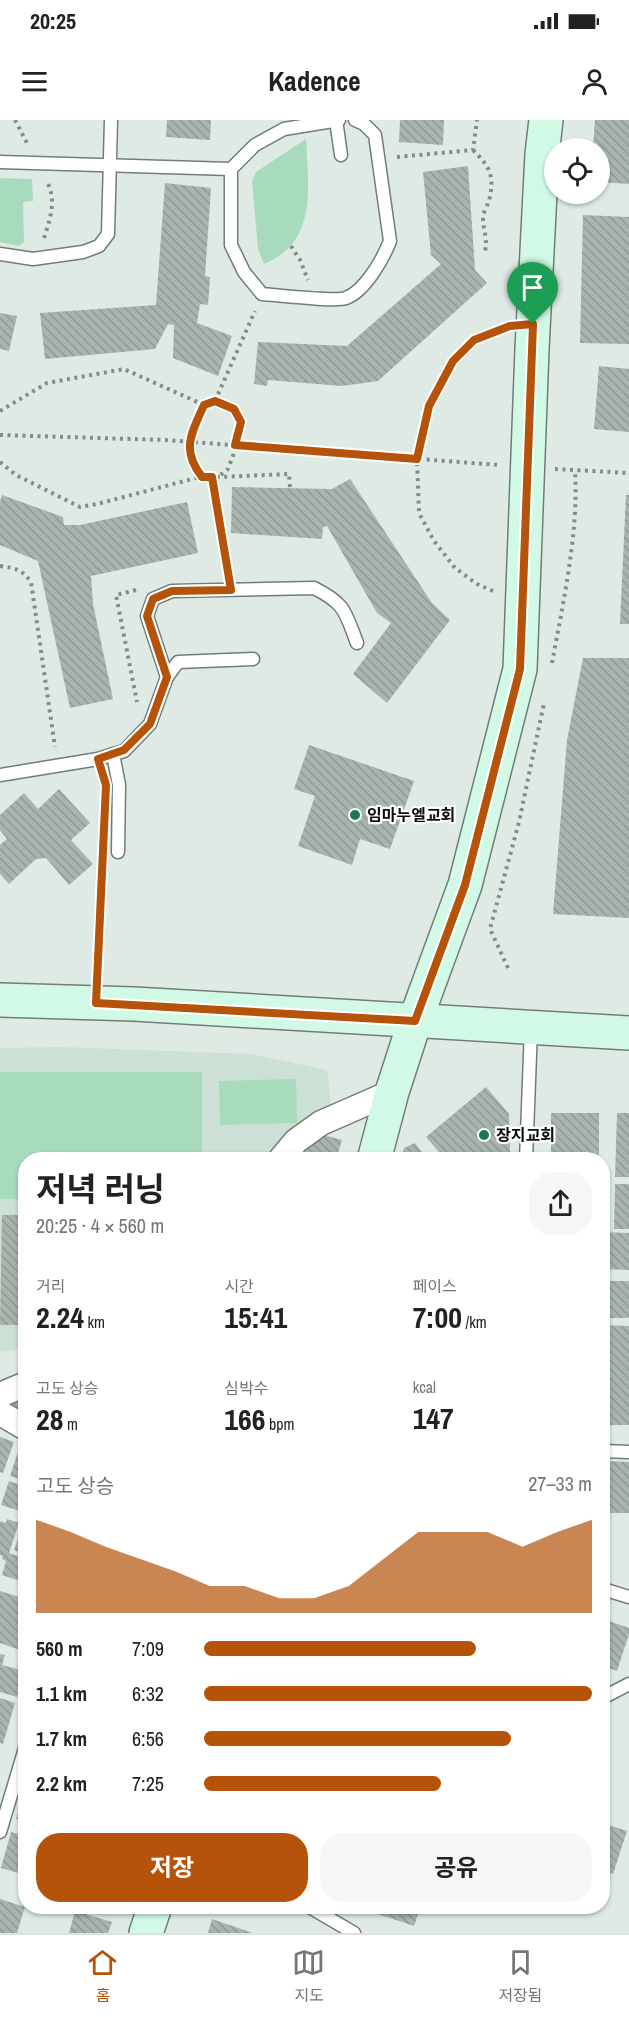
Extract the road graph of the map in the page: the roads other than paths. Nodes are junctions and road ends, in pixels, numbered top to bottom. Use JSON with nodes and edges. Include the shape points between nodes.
{"nodes":[{"id":1,"x":111,"y":120,"type":"edge"},
{"id":2,"x":337,"y":120,"type":"edge"},
{"id":3,"x":355,"y":120,"type":"edge"},
{"id":4,"x":546,"y":120,"type":"edge"},
{"id":5,"x":341,"y":155,"type":"dead end"},
{"id":6,"x":0,"y":162,"type":"edge"},
{"id":7,"x":109,"y":164,"type":"junction"},
{"id":8,"x":231,"y":169,"type":"junction"},
{"id":9,"x":0,"y":254,"type":"edge"},
{"id":10,"x":357,"y":644,"type":"dead end"},
{"id":11,"x":253,"y":658,"type":"dead end"},
{"id":12,"x":167,"y":677,"type":"junction"},
{"id":13,"x":113,"y":754,"type":"junction"},
{"id":14,"x":0,"y":775,"type":"edge"},
{"id":15,"x":118,"y":852,"type":"dead end"},
{"id":16,"x":0,"y":1000,"type":"edge"},
{"id":17,"x":415,"y":1021,"type":"junction"},
{"id":18,"x":531,"y":1027,"type":"junction"},
{"id":19,"x":629,"y":1033,"type":"edge"},
{"id":20,"x":392,"y":1092,"type":"junction"},
{"id":21,"x":287,"y":1152,"type":"edge"},
{"id":22,"x":376,"y":1152,"type":"edge"},
{"id":23,"x":526,"y":1152,"type":"edge"},
{"id":24,"x":18,"y":1387,"type":"edge"},
{"id":25,"x":0,"y":1395,"type":"edge"},
{"id":26,"x":0,"y":1413,"type":"edge"},
{"id":27,"x":18,"y":1423,"type":"edge"},
{"id":28,"x":610,"y":1451,"type":"edge"},
{"id":29,"x":629,"y":1452,"type":"edge"},
{"id":30,"x":610,"y":1591,"type":"edge"},
{"id":31,"x":629,"y":1598,"type":"edge"},
{"id":32,"x":629,"y":1684,"type":"edge"},
{"id":33,"x":610,"y":1694,"type":"edge"},
{"id":34,"x":18,"y":1772,"type":"edge"},
{"id":35,"x":0,"y":1832,"type":"edge"},
{"id":36,"x":152,"y":1914,"type":"edge"},
{"id":37,"x":322,"y":1914,"type":"edge"},
{"id":38,"x":146,"y":1933,"type":"edge"},
{"id":39,"x":354,"y":1933,"type":"edge"}],
"edges":[{"from":1,"to":7,"type":"lane"},
{"from":2,"to":5,"type":"lane"},
{"from":2,"to":8,"type":"lane","via":[[284,129],[255,145]]},
{"from":3,"to":8,"type":"lane","via":[[375,135],[390,241],[359,291],[344,299],[262,294],[244,272],[231,245]]},
{"from":4,"to":17,"type":"street","via":[[533,324],[520,669],[465,885]]},
{"from":6,"to":7,"type":"lane"},
{"from":7,"to":8,"type":"lane"},
{"from":7,"to":9,"type":"lane","via":[[108,234],[99,246],[33,259]]},
{"from":10,"to":12,"type":"lane","via":[[344,608],[333,597],[314,588],[172,591],[153,599],[147,616]]},
{"from":11,"to":12,"type":"lane","via":[[178,662]]},
{"from":12,"to":13,"type":"lane","via":[[150,724],[124,750]]},
{"from":13,"to":14,"type":"lane"},
{"from":13,"to":15,"type":"lane","via":[[119,785]]},
{"from":16,"to":17,"type":"street"},
{"from":17,"to":18,"type":"street"},
{"from":17,"to":20,"type":"street"},
{"from":18,"to":19,"type":"street"},
{"from":18,"to":23,"type":"lane"},
{"from":20,"to":21,"type":"street","via":[[321,1123]]},
{"from":20,"to":22,"type":"street"},
{"from":24,"to":25,"type":"street"},
{"from":26,"to":27,"type":"street"},
{"from":28,"to":29,"type":"lane"},
{"from":30,"to":31,"type":"lane"},
{"from":32,"to":33,"type":"lane"},
{"from":34,"to":35,"type":"lane"},
{"from":36,"to":38,"type":"street"},
{"from":37,"to":39,"type":"lane"}]}
